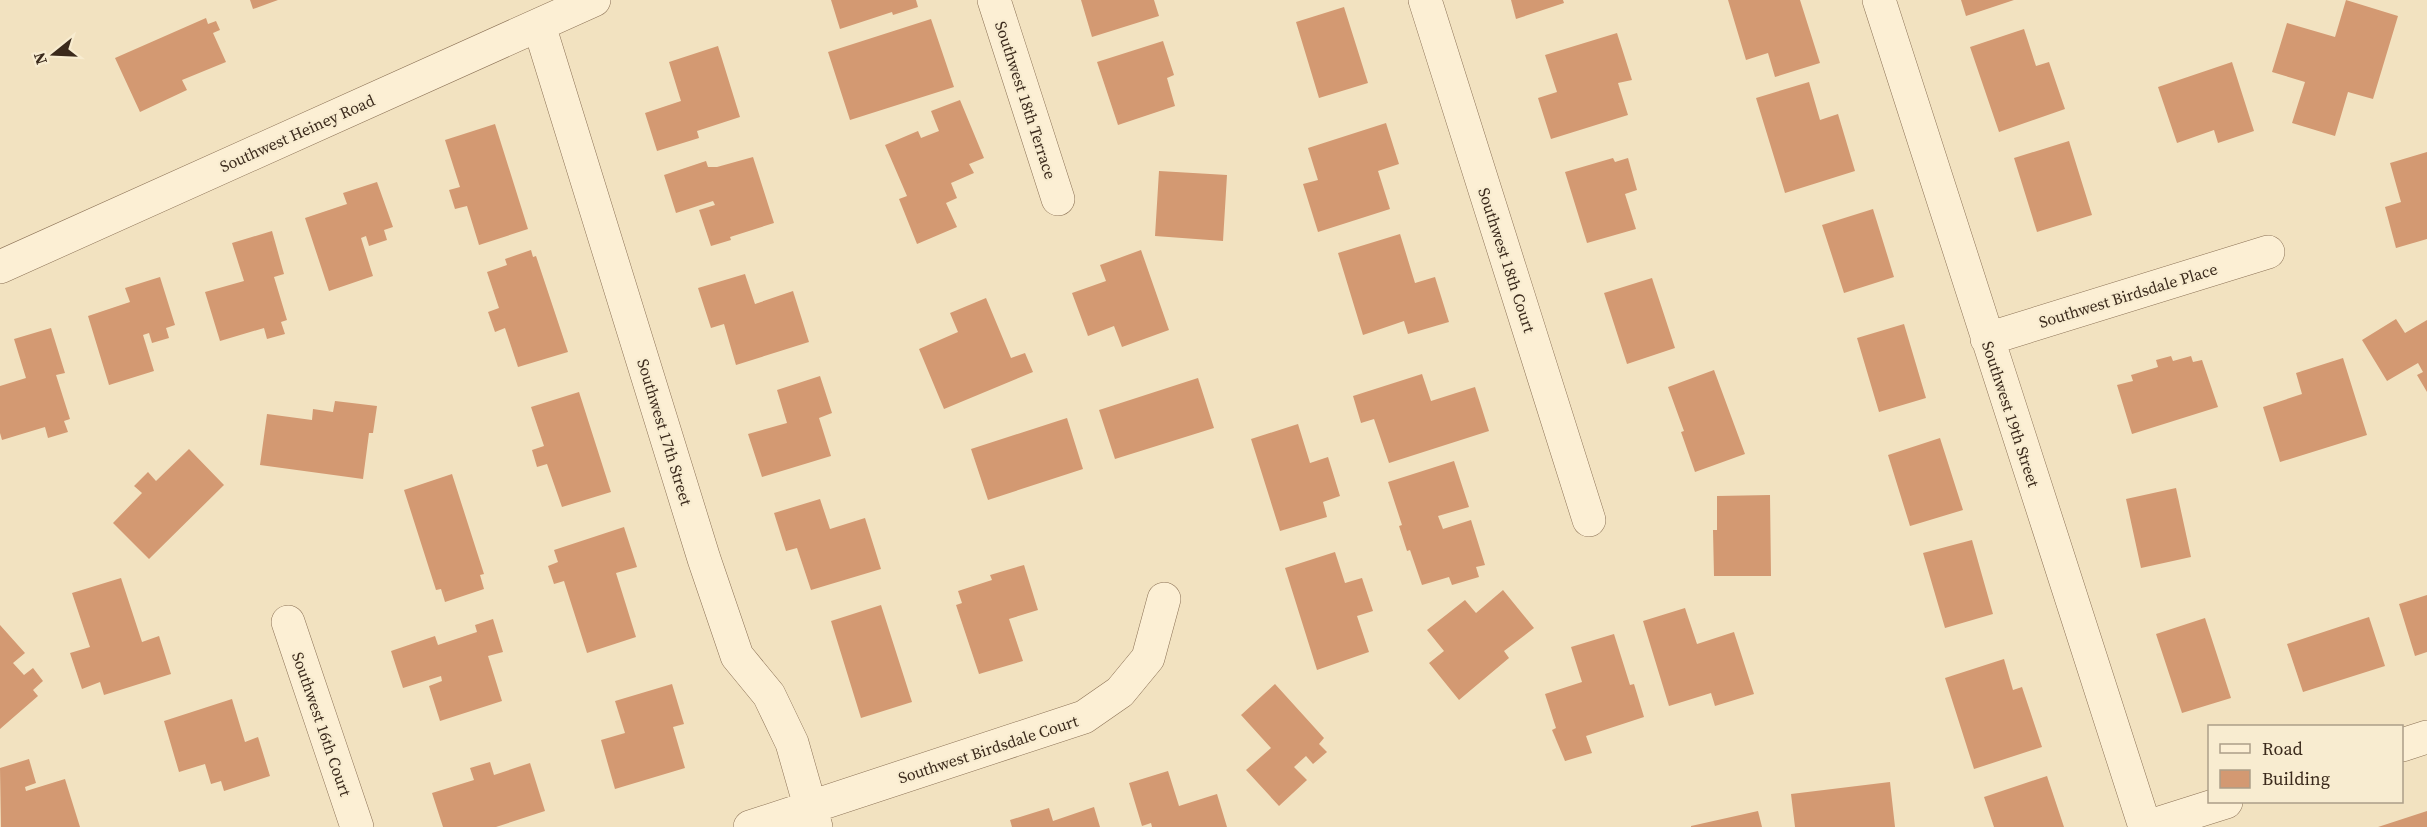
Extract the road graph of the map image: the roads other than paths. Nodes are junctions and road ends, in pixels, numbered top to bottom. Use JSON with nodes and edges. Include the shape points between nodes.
{"nodes":[{"id":1,"x":594,"y":0,"type":"edge"},
{"id":2,"x":994,"y":0,"type":"edge"},
{"id":3,"x":1425,"y":0,"type":"edge"},
{"id":4,"x":1879,"y":0,"type":"edge"},
{"id":5,"x":539,"y":25,"type":"junction"},
{"id":6,"x":1058,"y":199,"type":"dead end"},
{"id":7,"x":2268,"y":252,"type":"dead end"},
{"id":8,"x":0,"y":267,"type":"edge"},
{"id":9,"x":1987,"y":339,"type":"junction"},
{"id":10,"x":1589,"y":520,"type":"dead end"},
{"id":11,"x":1164,"y":599,"type":"dead end"},
{"id":12,"x":288,"y":622,"type":"dead end"},
{"id":13,"x":2427,"y":737,"type":"edge"},
{"id":14,"x":2403,"y":745,"type":"edge"},
{"id":15,"x":2220,"y":803,"type":"edge"},
{"id":16,"x":813,"y":818,"type":"edge"},
{"id":17,"x":357,"y":827,"type":"edge"},
{"id":18,"x":750,"y":827,"type":"edge"},
{"id":19,"x":2146,"y":827,"type":"edge"}],
"edges":[{"from":1,"to":5,"type":"street","name":"Southwest Heiney Road"},
{"from":2,"to":6,"type":"street","name":"Southwest 18th Terrace"},
{"from":3,"to":10,"type":"street","name":"Southwest 18th Court"},
{"from":4,"to":9,"type":"street","name":"Southwest 19th Street"},
{"from":5,"to":8,"type":"street","name":"Southwest Heiney Road"},
{"from":5,"to":16,"type":"street","name":"Southwest 17th Street","via":[[733,645],[737,656],[769,695],[792,743]]},
{"from":7,"to":9,"type":"street","name":"Southwest Birdsdale Place"},
{"from":9,"to":19,"type":"street","name":"Southwest 19th Street"},
{"from":11,"to":16,"type":"street","name":"Southwest Birdsdale Court","via":[[1148,658],[1120,692],[1084,717]]},
{"from":12,"to":17,"type":"street","name":"Southwest 16th Court"},
{"from":13,"to":14,"type":"street"},
{"from":15,"to":19,"type":"street"},
{"from":16,"to":18,"type":"street","name":"Southwest Birdsdale Court"}]}
